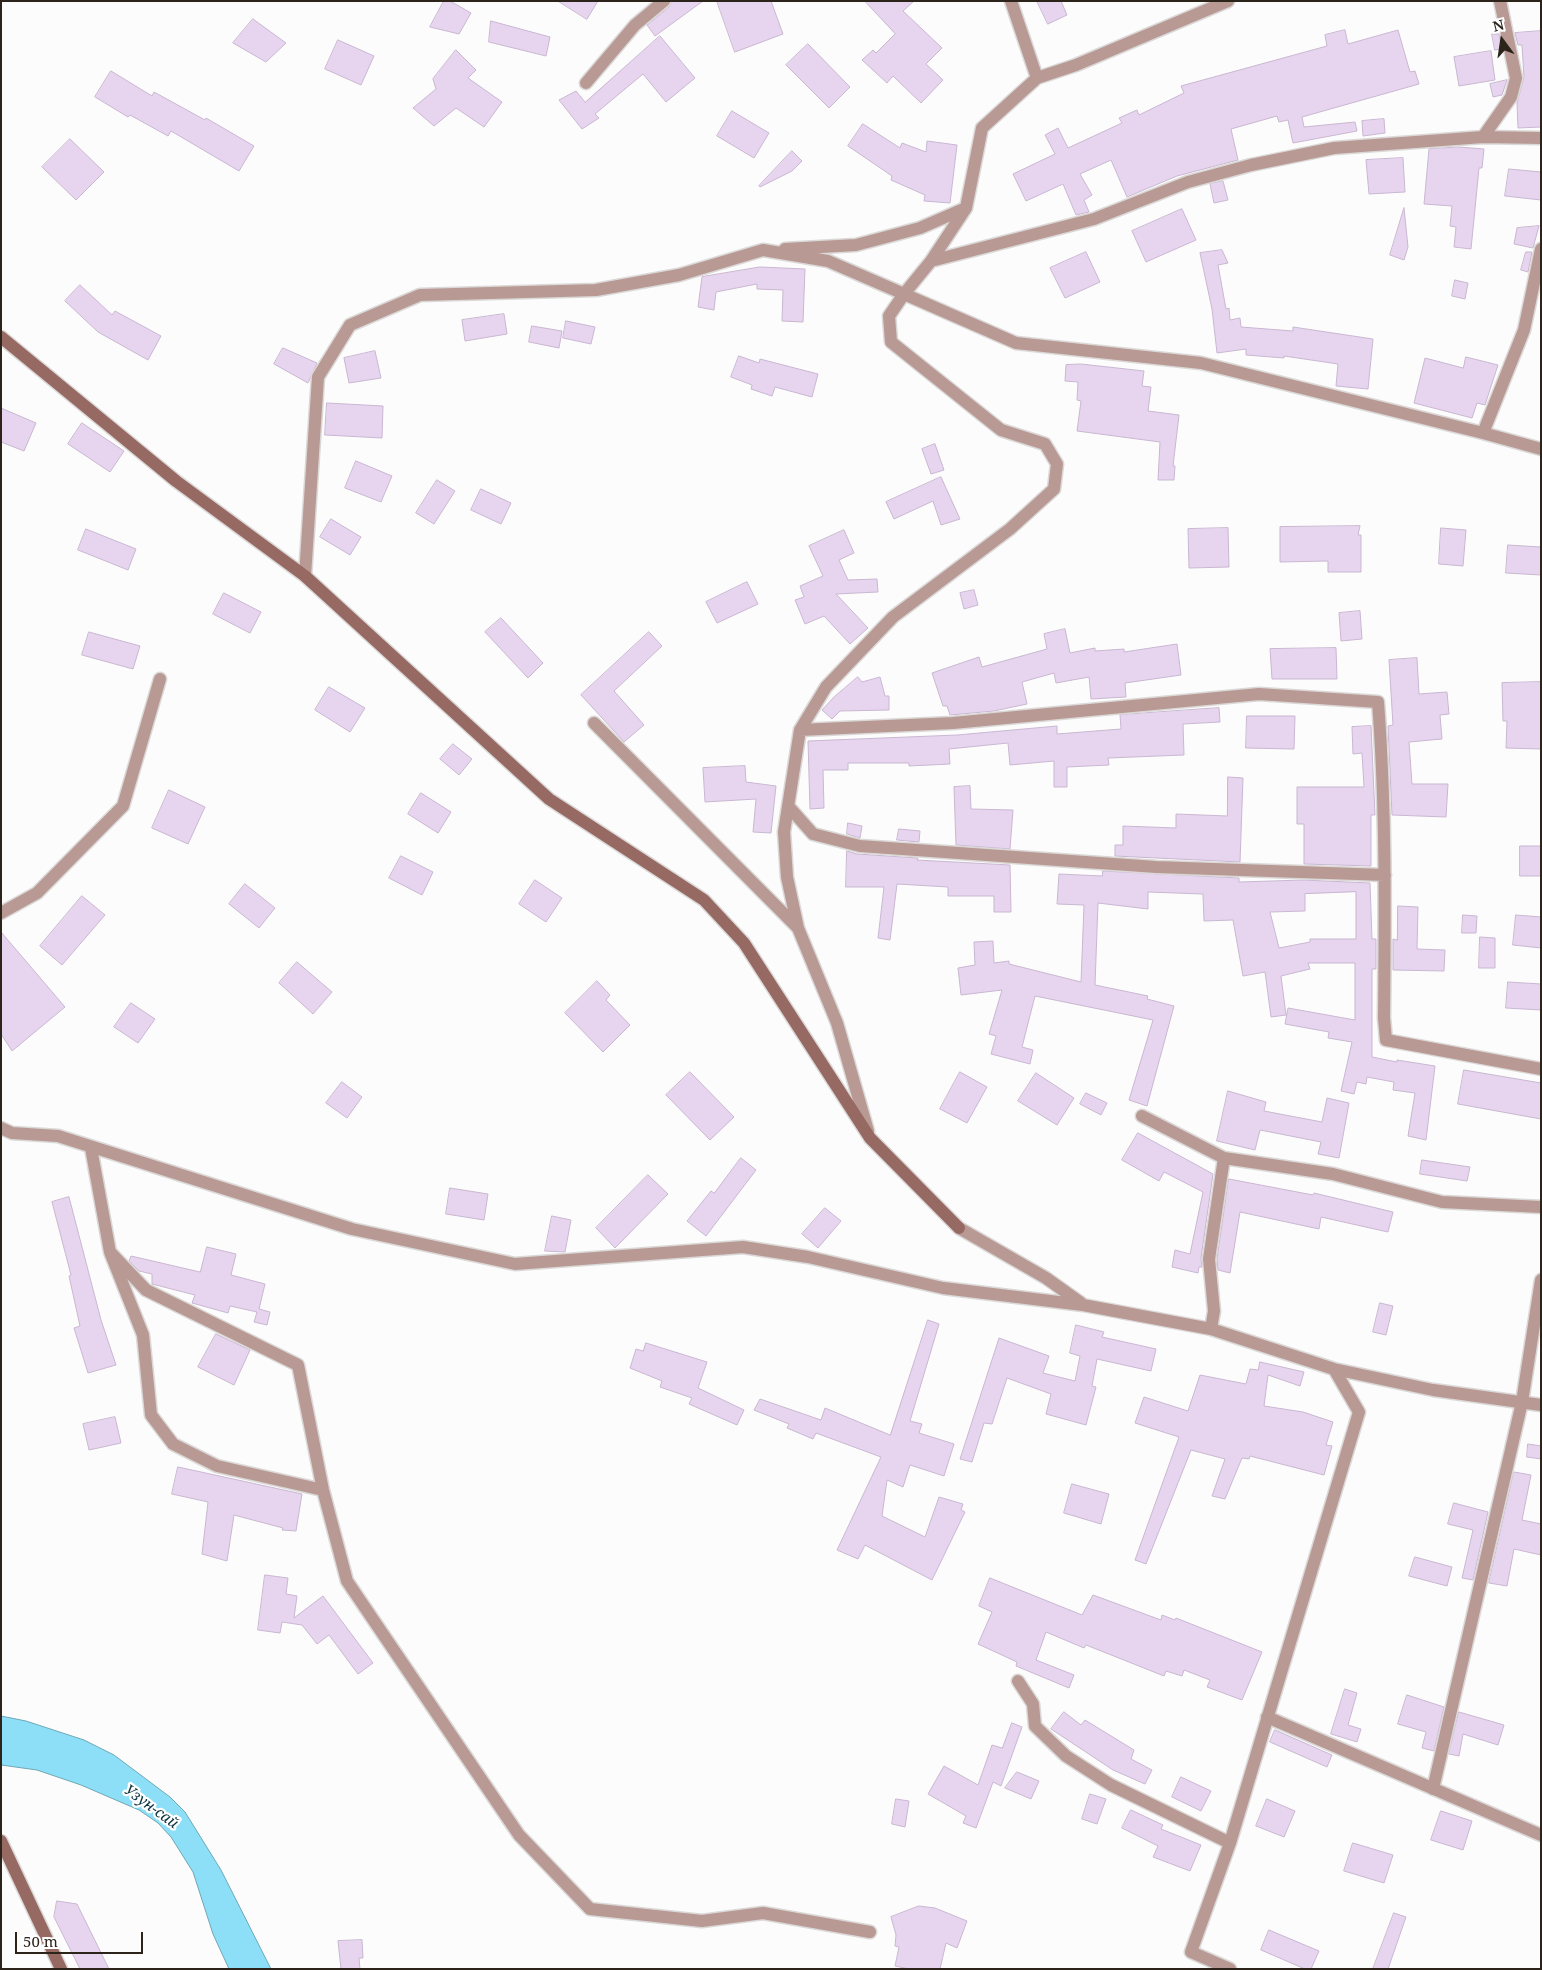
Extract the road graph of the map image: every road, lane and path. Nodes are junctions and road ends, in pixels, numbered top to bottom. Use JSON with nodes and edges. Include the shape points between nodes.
{"nodes":[{"id":1,"x":664,"y":1,"type":"edge"},
{"id":2,"x":1010,"y":1,"type":"edge"},
{"id":3,"x":1228,"y":1,"type":"edge"},
{"id":4,"x":1500,"y":1,"type":"edge"},
{"id":5,"x":1037,"y":78,"type":"junction"},
{"id":6,"x":586,"y":82,"type":"dead end"},
{"id":7,"x":1483,"y":137,"type":"junction"},
{"id":8,"x":1541,"y":138,"type":"edge"},
{"id":9,"x":966,"y":208,"type":"junction"},
{"id":10,"x":1541,"y":249,"type":"edge"},
{"id":11,"x":763,"y":250,"type":"junction"},
{"id":12,"x":931,"y":261,"type":"junction"},
{"id":13,"x":904,"y":294,"type":"junction"},
{"id":14,"x":1,"y":337,"type":"edge"},
{"id":15,"x":1483,"y":433,"type":"junction"},
{"id":16,"x":1541,"y":449,"type":"edge"},
{"id":17,"x":305,"y":576,"type":"junction"},
{"id":18,"x":160,"y":679,"type":"dead end"},
{"id":19,"x":594,"y":723,"type":"dead end"},
{"id":20,"x":800,"y":730,"type":"junction"},
{"id":21,"x":789,"y":807,"type":"junction"},
{"id":22,"x":1385,"y":876,"type":"junction"},
{"id":23,"x":1,"y":913,"type":"edge"},
{"id":24,"x":798,"y":928,"type":"junction"},
{"id":25,"x":1541,"y":1070,"type":"edge"},
{"id":26,"x":1142,"y":1116,"type":"dead end"},
{"id":27,"x":1,"y":1128,"type":"edge"},
{"id":28,"x":870,"y":1138,"type":"junction"},
{"id":29,"x":91,"y":1148,"type":"junction"},
{"id":30,"x":1224,"y":1158,"type":"junction"},
{"id":31,"x":1541,"y":1207,"type":"edge"},
{"id":32,"x":110,"y":1252,"type":"junction"},
{"id":33,"x":1541,"y":1280,"type":"edge"},
{"id":34,"x":1083,"y":1304,"type":"junction"},
{"id":35,"x":1211,"y":1330,"type":"junction"},
{"id":36,"x":1334,"y":1369,"type":"junction"},
{"id":37,"x":1522,"y":1402,"type":"junction"},
{"id":38,"x":1541,"y":1405,"type":"edge"},
{"id":39,"x":323,"y":1490,"type":"junction"},
{"id":40,"x":1018,"y":1681,"type":"dead end"},
{"id":41,"x":1267,"y":1717,"type":"junction"},
{"id":42,"x":1433,"y":1789,"type":"junction"},
{"id":43,"x":1541,"y":1834,"type":"edge"},
{"id":44,"x":1,"y":1841,"type":"edge"},
{"id":45,"x":1230,"y":1843,"type":"junction"},
{"id":46,"x":870,"y":1932,"type":"dead end"},
{"id":47,"x":61,"y":1969,"type":"edge"},
{"id":48,"x":1230,"y":1969,"type":"edge"}],
"edges":[{"from":1,"to":6,"type":"street","via":[[635,25]]},
{"from":2,"to":5,"type":"street"},
{"from":3,"to":5,"type":"street","via":[[1076,65]]},
{"from":4,"to":7,"type":"street","via":[[1516,78],[1511,97]]},
{"from":5,"to":9,"type":"street","via":[[982,128]]},
{"from":7,"to":8,"type":"street"},
{"from":7,"to":12,"type":"street","via":[[1334,148],[1251,165],[1188,182],[1094,219]]},
{"from":9,"to":11,"type":"street","via":[[920,228],[856,245]]},
{"from":9,"to":12,"type":"street"},
{"from":10,"to":15,"type":"street","via":[[1524,330]]},
{"from":11,"to":13,"type":"street","via":[[828,261]]},
{"from":11,"to":17,"type":"street","via":[[679,275],[596,290],[420,295],[350,326],[318,377]]},
{"from":12,"to":13,"type":"street"},
{"from":13,"to":15,"type":"street","via":[[1016,343],[1201,363]]},
{"from":13,"to":20,"type":"street","via":[[889,316],[891,342],[1001,430],[1044,444],[1057,464],[1054,489],[1010,529],[893,617],[826,687]]},
{"from":14,"to":17,"type":"street","via":[[176,481]]},
{"from":15,"to":16,"type":"street"},
{"from":17,"to":28,"type":"street","via":[[549,799],[704,900],[744,943]]},
{"from":18,"to":23,"type":"street","via":[[123,806],[36,893]]},
{"from":19,"to":24,"type":"street"},
{"from":20,"to":21,"type":"street"},
{"from":20,"to":22,"type":"street","via":[[953,723],[1259,694],[1378,702]]},
{"from":21,"to":22,"type":"street","via":[[813,834],[860,846],[1156,867]]},
{"from":21,"to":24,"type":"street","via":[[784,832],[787,877]]},
{"from":22,"to":25,"type":"street","via":[[1386,1040]]},
{"from":24,"to":28,"type":"street","via":[[837,1023]]},
{"from":26,"to":30,"type":"street"},
{"from":27,"to":29,"type":"street","via":[[12,1133],[58,1136]]},
{"from":28,"to":34,"type":"street","via":[[959,1228],[1046,1278]]},
{"from":29,"to":32,"type":"street"},
{"from":29,"to":34,"type":"street","via":[[352,1229],[516,1264],[743,1247],[808,1257],[943,1288]]},
{"from":30,"to":31,"type":"street","via":[[1333,1174],[1442,1202]]},
{"from":30,"to":35,"type":"street","via":[[1209,1259],[1214,1311]]},
{"from":32,"to":39,"type":"street","via":[[146,1290],[298,1365]]},
{"from":32,"to":39,"type":"street","via":[[143,1335],[151,1415],[173,1444],[217,1466]]},
{"from":33,"to":37,"type":"street"},
{"from":34,"to":35,"type":"street"},
{"from":35,"to":36,"type":"street"},
{"from":36,"to":37,"type":"street","via":[[1433,1390]]},
{"from":36,"to":41,"type":"street","via":[[1359,1412]]},
{"from":37,"to":38,"type":"street"},
{"from":37,"to":42,"type":"street"},
{"from":39,"to":46,"type":"street","via":[[347,1581],[519,1835],[590,1909],[702,1921],[763,1912]]},
{"from":40,"to":45,"type":"street","via":[[1033,1704],[1035,1726],[1066,1756],[1111,1785]]},
{"from":41,"to":42,"type":"street"},
{"from":41,"to":45,"type":"street"},
{"from":42,"to":43,"type":"street"},
{"from":44,"to":47,"type":"street"},
{"from":45,"to":48,"type":"street","via":[[1191,1952]]}]}
